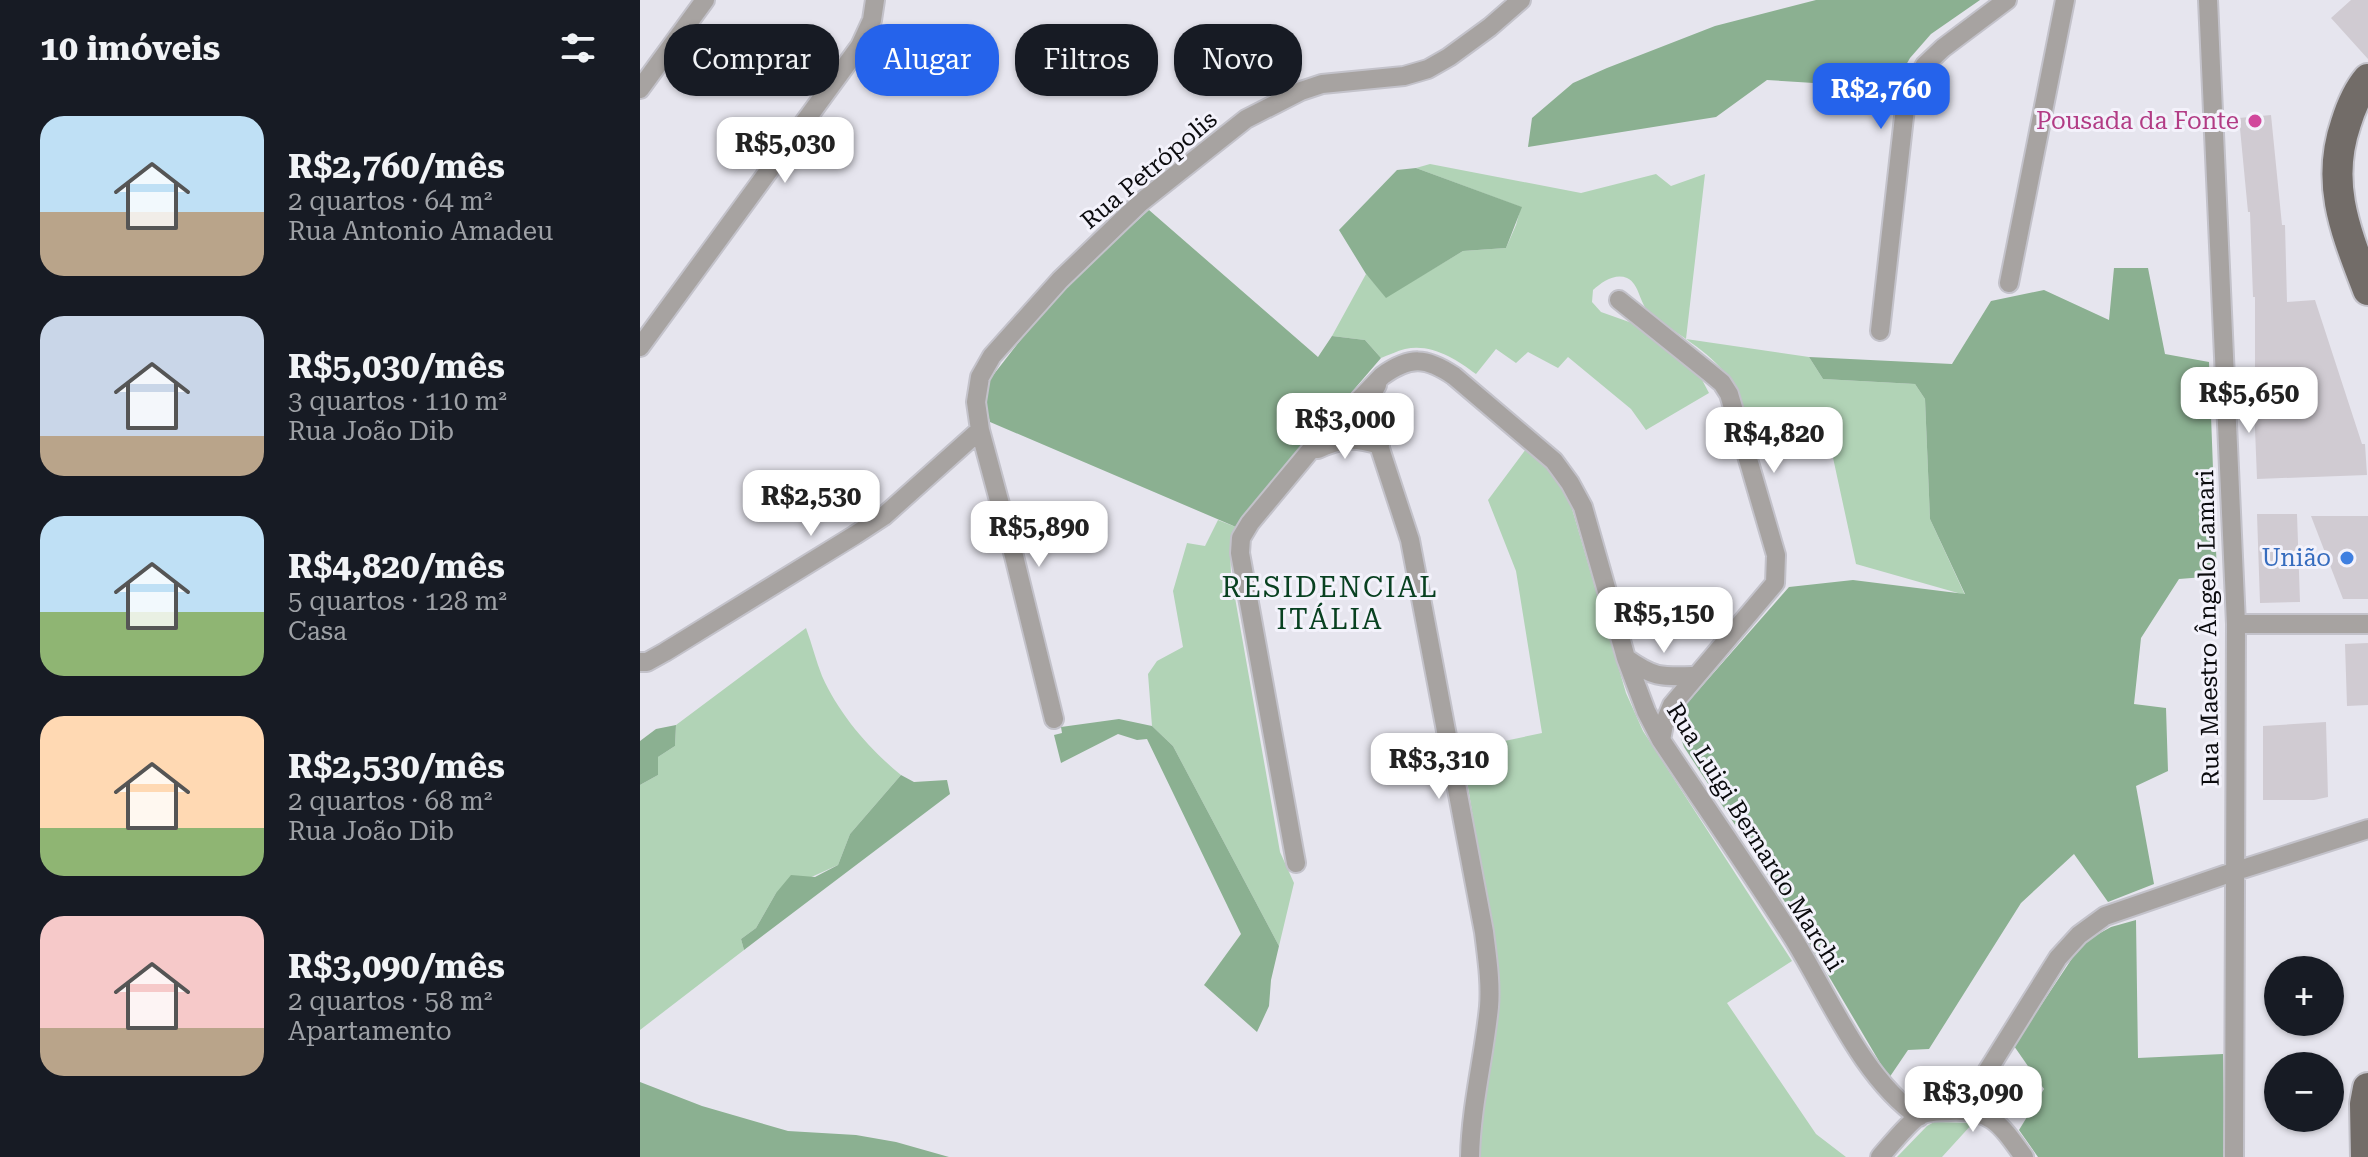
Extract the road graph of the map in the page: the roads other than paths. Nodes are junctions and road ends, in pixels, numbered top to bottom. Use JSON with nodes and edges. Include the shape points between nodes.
{"nodes":[{"id":1,"x":705,"y":0,"type":"edge"},
{"id":2,"x":875,"y":0,"type":"edge"},
{"id":3,"x":1521,"y":0,"type":"edge"},
{"id":4,"x":2007,"y":0,"type":"edge"},
{"id":5,"x":2065,"y":0,"type":"edge"},
{"id":6,"x":2208,"y":0,"type":"edge"},
{"id":7,"x":2368,"y":79,"type":"edge"},
{"id":8,"x":640,"y":89,"type":"edge"},
{"id":9,"x":2009,"y":283,"type":"dead end"},
{"id":10,"x":2368,"y":290,"type":"edge"},
{"id":11,"x":1619,"y":300,"type":"dead end"},
{"id":12,"x":1880,"y":331,"type":"dead end"},
{"id":13,"x":640,"y":347,"type":"edge"},
{"id":14,"x":1382,"y":376,"type":"junction"},
{"id":15,"x":980,"y":430,"type":"junction"},
{"id":16,"x":1380,"y":445,"type":"junction"},
{"id":17,"x":1309,"y":452,"type":"junction"},
{"id":18,"x":2236,"y":624,"type":"junction"},
{"id":19,"x":2368,"y":624,"type":"edge"},
{"id":20,"x":1626,"y":658,"type":"junction"},
{"id":21,"x":640,"y":662,"type":"edge"},
{"id":22,"x":1695,"y":676,"type":"junction"},
{"id":23,"x":1054,"y":719,"type":"dead end"},
{"id":24,"x":1661,"y":740,"type":"junction"},
{"id":25,"x":2368,"y":829,"type":"edge"},
{"id":26,"x":1296,"y":863,"type":"dead end"},
{"id":27,"x":2236,"y":871,"type":"junction"},
{"id":28,"x":2368,"y":1088,"type":"edge"},
{"id":29,"x":1963,"y":1110,"type":"junction"},
{"id":30,"x":1919,"y":1117,"type":"junction"},
{"id":31,"x":1470,"y":1157,"type":"edge"},
{"id":32,"x":1880,"y":1157,"type":"edge"},
{"id":33,"x":2024,"y":1157,"type":"edge"},
{"id":34,"x":2234,"y":1157,"type":"edge"},
{"id":35,"x":2366,"y":1157,"type":"edge"}],
"edges":[{"from":1,"to":8,"type":"street"},
{"from":2,"to":13,"type":"street","via":[[860,46]]},
{"from":3,"to":15,"type":"street","name":"Rua Petrópolis","via":[[1428,69],[1322,84],[1246,119],[1140,203],[992,356],[980,377]]},
{"from":4,"to":12,"type":"street","via":[[1925,65],[1906,99]]},
{"from":5,"to":9,"type":"street"},
{"from":6,"to":18,"type":"street","name":"Rua Maestro Ângelo Lamari"},
{"from":7,"to":10,"type":"main road","via":[[2339,141],[2336,176],[2339,208]]},
{"from":11,"to":22,"type":"street","via":[[1729,394],[1776,555],[1775,583]]},
{"from":14,"to":16,"type":"street","via":[[1369,407]]},
{"from":14,"to":17,"type":"street","name":"Rua Luigi Bernardo Marchi"},
{"from":14,"to":20,"type":"street","name":"Rua Luigi Bernardo Marchi","via":[[1409,362],[1437,365],[1554,461],[1583,507]]},
{"from":15,"to":21,"type":"street","via":[[884,516],[665,652]]},
{"from":15,"to":23,"type":"street","name":"Rua Petrópolis"},
{"from":16,"to":17,"type":"street","via":[[1345,439]]},
{"from":16,"to":31,"type":"street","via":[[1410,540],[1484,932],[1489,1006]]},
{"from":17,"to":26,"type":"street","name":"Rua Luigi Bernardo Marchi","via":[[1250,523],[1240,553]]},
{"from":18,"to":19,"type":"street"},
{"from":18,"to":27,"type":"street","name":"Rua Maestro Ângelo Lamari"},
{"from":20,"to":22,"type":"street","via":[[1646,673]]},
{"from":20,"to":24,"type":"street","name":"Rua Luigi Bernardo Marchi"},
{"from":22,"to":24,"type":"street","via":[[1672,705]]},
{"from":24,"to":30,"type":"street","name":"Rua Luigi Bernardo Marchi","via":[[1794,940],[1868,1065],[1900,1104]]},
{"from":25,"to":27,"type":"street"},
{"from":27,"to":29,"type":"street","via":[[2105,916],[2079,935],[2058,958]]},
{"from":27,"to":34,"type":"street","name":"Rua Maestro Ângelo Lamari"},
{"from":28,"to":35,"type":"main road"},
{"from":29,"to":30,"type":"street"},
{"from":29,"to":33,"type":"street","via":[[1988,1115]]},
{"from":30,"to":32,"type":"street"}]}
